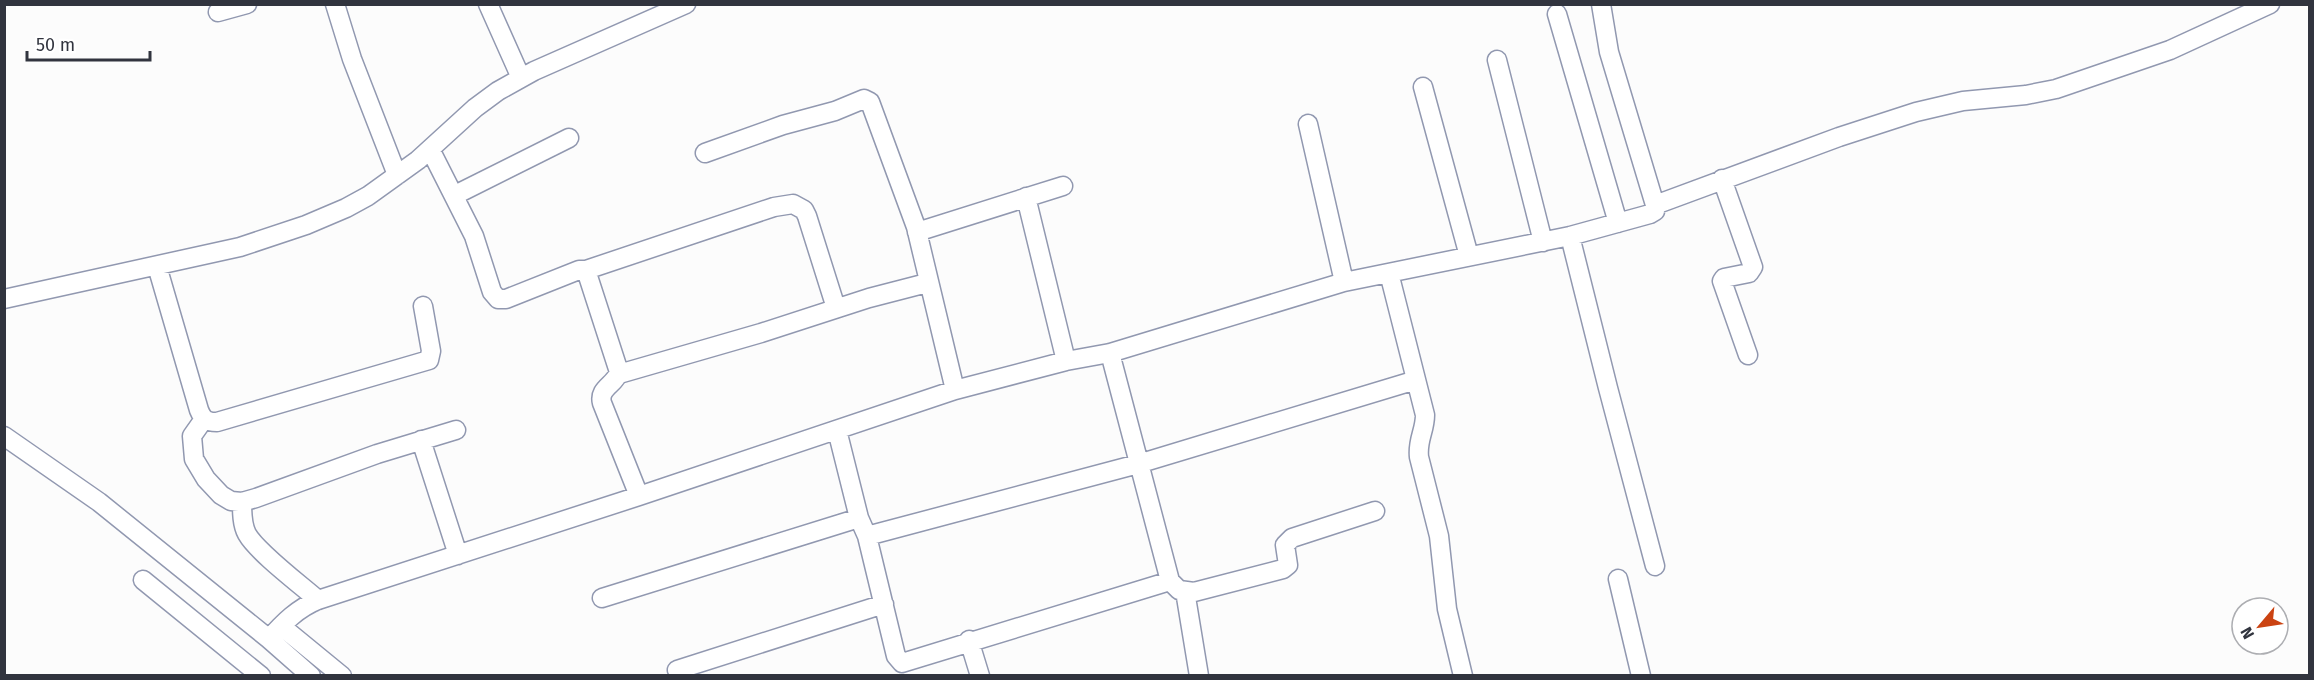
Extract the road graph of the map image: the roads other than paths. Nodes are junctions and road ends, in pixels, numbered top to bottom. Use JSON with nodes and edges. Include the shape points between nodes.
{"nodes":[{"id":1,"x":247,"y":4,"type":"edge"},
{"id":2,"x":335,"y":4,"type":"edge"},
{"id":3,"x":488,"y":4,"type":"edge"},
{"id":4,"x":686,"y":4,"type":"edge"},
{"id":5,"x":1600,"y":4,"type":"edge"},
{"id":6,"x":2270,"y":4,"type":"edge"},
{"id":7,"x":218,"y":12,"type":"dead end"},
{"id":8,"x":1557,"y":14,"type":"dead end"},
{"id":9,"x":1497,"y":60,"type":"dead end"},
{"id":10,"x":521,"y":78,"type":"junction"},
{"id":11,"x":1423,"y":87,"type":"dead end"},
{"id":12,"x":1308,"y":124,"type":"dead end"},
{"id":13,"x":570,"y":138,"type":"dead end"},
{"id":14,"x":430,"y":149,"type":"junction"},
{"id":15,"x":705,"y":153,"type":"dead end"},
{"id":16,"x":397,"y":175,"type":"junction"},
{"id":17,"x":1722,"y":179,"type":"junction"},
{"id":18,"x":1063,"y":186,"type":"dead end"},
{"id":19,"x":455,"y":195,"type":"junction"},
{"id":20,"x":1026,"y":197,"type":"junction"},
{"id":21,"x":1655,"y":205,"type":"junction"},
{"id":22,"x":1618,"y":223,"type":"junction"},
{"id":23,"x":916,"y":232,"type":"junction"},
{"id":24,"x":1570,"y":236,"type":"junction"},
{"id":25,"x":1543,"y":242,"type":"junction"},
{"id":26,"x":1469,"y":256,"type":"junction"},
{"id":27,"x":157,"y":266,"type":"junction"},
{"id":28,"x":586,"y":270,"type":"junction"},
{"id":29,"x":1389,"y":273,"type":"junction"},
{"id":30,"x":1344,"y":282,"type":"junction"},
{"id":31,"x":927,"y":283,"type":"junction"},
{"id":32,"x":4,"y":299,"type":"edge"},
{"id":33,"x":423,"y":306,"type":"dead end"},
{"id":34,"x":836,"y":308,"type":"junction"},
{"id":35,"x":1110,"y":353,"type":"junction"},
{"id":36,"x":1748,"y":355,"type":"dead end"},
{"id":37,"x":1066,"y":362,"type":"junction"},
{"id":38,"x":619,"y":374,"type":"junction"},
{"id":39,"x":1416,"y":380,"type":"junction"},
{"id":40,"x":955,"y":390,"type":"junction"},
{"id":41,"x":204,"y":419,"type":"junction"},
{"id":42,"x":456,"y":430,"type":"dead end"},
{"id":43,"x":837,"y":430,"type":"junction"},
{"id":44,"x":4,"y":436,"type":"edge"},
{"id":45,"x":421,"y":440,"type":"junction"},
{"id":46,"x":1138,"y":464,"type":"junction"},
{"id":47,"x":639,"y":496,"type":"junction"},
{"id":48,"x":242,"y":501,"type":"junction"},
{"id":49,"x":1375,"y":511,"type":"dead end"},
{"id":50,"x":859,"y":518,"type":"junction"},
{"id":51,"x":867,"y":536,"type":"junction"},
{"id":52,"x":458,"y":555,"type":"junction"},
{"id":53,"x":1655,"y":566,"type":"dead end"},
{"id":54,"x":1618,"y":579,"type":"dead end"},
{"id":55,"x":143,"y":580,"type":"dead end"},
{"id":56,"x":1177,"y":586,"type":"junction"},
{"id":57,"x":602,"y":598,"type":"dead end"},
{"id":58,"x":318,"y":600,"type":"junction"},
{"id":59,"x":884,"y":604,"type":"junction"},
{"id":60,"x":275,"y":632,"type":"junction"},
{"id":61,"x":969,"y":640,"type":"junction"},
{"id":62,"x":902,"y":669,"type":"edge"},
{"id":63,"x":677,"y":670,"type":"dead end"},
{"id":64,"x":253,"y":673,"type":"edge"},
{"id":65,"x":310,"y":675,"type":"edge"},
{"id":66,"x":342,"y":675,"type":"edge"},
{"id":67,"x":980,"y":675,"type":"edge"},
{"id":68,"x":1199,"y":675,"type":"edge"},
{"id":69,"x":1463,"y":675,"type":"edge"},
{"id":70,"x":1641,"y":675,"type":"edge"}],
"edges":[{"from":1,"to":7,"type":"street"},
{"from":2,"to":16,"type":"street"},
{"from":3,"to":10,"type":"street"},
{"from":4,"to":10,"type":"street"},
{"from":5,"to":21,"type":"street","via":[[1609,52]]},
{"from":6,"to":17,"type":"street","via":[[2170,50],[2067,86],[1916,112]]},
{"from":8,"to":22,"type":"street"},
{"from":9,"to":25,"type":"street"},
{"from":10,"to":14,"type":"street","via":[[475,108]]},
{"from":11,"to":26,"type":"street"},
{"from":12,"to":30,"type":"street"},
{"from":13,"to":19,"type":"street"},
{"from":14,"to":16,"type":"street"},
{"from":14,"to":19,"type":"street"},
{"from":15,"to":23,"type":"street","via":[[867,99]]},
{"from":16,"to":27,"type":"street","via":[[354,204],[306,225],[240,247]]},
{"from":17,"to":21,"type":"street"},
{"from":17,"to":36,"type":"street","via":[[1754,267],[1749,273],[1722,281]]},
{"from":18,"to":20,"type":"street"},
{"from":19,"to":28,"type":"street","via":[[498,299]]},
{"from":20,"to":23,"type":"street"},
{"from":20,"to":37,"type":"street"},
{"from":21,"to":22,"type":"street","via":[[1650,214]]},
{"from":22,"to":24,"type":"street"},
{"from":23,"to":31,"type":"street"},
{"from":24,"to":25,"type":"street"},
{"from":24,"to":53,"type":"street"},
{"from":25,"to":26,"type":"street"},
{"from":26,"to":29,"type":"street"},
{"from":27,"to":32,"type":"street"},
{"from":27,"to":41,"type":"street"},
{"from":28,"to":34,"type":"street","via":[[793,204],[807,216]]},
{"from":28,"to":38,"type":"street"},
{"from":29,"to":30,"type":"street"},
{"from":29,"to":39,"type":"street"},
{"from":30,"to":35,"type":"street"},
{"from":31,"to":34,"type":"street"},
{"from":31,"to":40,"type":"street"},
{"from":33,"to":41,"type":"street","via":[[429,360],[217,422]]},
{"from":34,"to":38,"type":"street"},
{"from":35,"to":37,"type":"street"},
{"from":35,"to":46,"type":"street"},
{"from":37,"to":40,"type":"street"},
{"from":38,"to":47,"type":"street","via":[[600,396]]},
{"from":39,"to":46,"type":"street"},
{"from":39,"to":69,"type":"street","via":[[1425,415],[1419,457],[1439,536],[1447,609]]},
{"from":40,"to":43,"type":"street"},
{"from":41,"to":48,"type":"street","via":[[192,436],[194,459],[222,495],[231,501]]},
{"from":42,"to":45,"type":"street"},
{"from":43,"to":47,"type":"street"},
{"from":43,"to":50,"type":"street"},
{"from":44,"to":60,"type":"street"},
{"from":45,"to":48,"type":"street"},
{"from":45,"to":52,"type":"street"},
{"from":46,"to":51,"type":"street"},
{"from":46,"to":56,"type":"street"},
{"from":47,"to":52,"type":"street"},
{"from":48,"to":58,"type":"street","via":[[247,534]]},
{"from":49,"to":56,"type":"street","via":[[1292,538],[1285,545],[1288,565],[1283,569],[1202,591]]},
{"from":50,"to":51,"type":"street"},
{"from":50,"to":57,"type":"street"},
{"from":51,"to":59,"type":"street"},
{"from":52,"to":58,"type":"street"},
{"from":54,"to":70,"type":"street"},
{"from":55,"to":64,"type":"street"},
{"from":56,"to":61,"type":"street"},
{"from":56,"to":68,"type":"street"},
{"from":58,"to":60,"type":"street","via":[[307,604]]},
{"from":59,"to":62,"type":"street"},
{"from":59,"to":63,"type":"street"},
{"from":60,"to":65,"type":"street"},
{"from":60,"to":66,"type":"street"},
{"from":61,"to":62,"type":"street"},
{"from":61,"to":67,"type":"street"}]}
